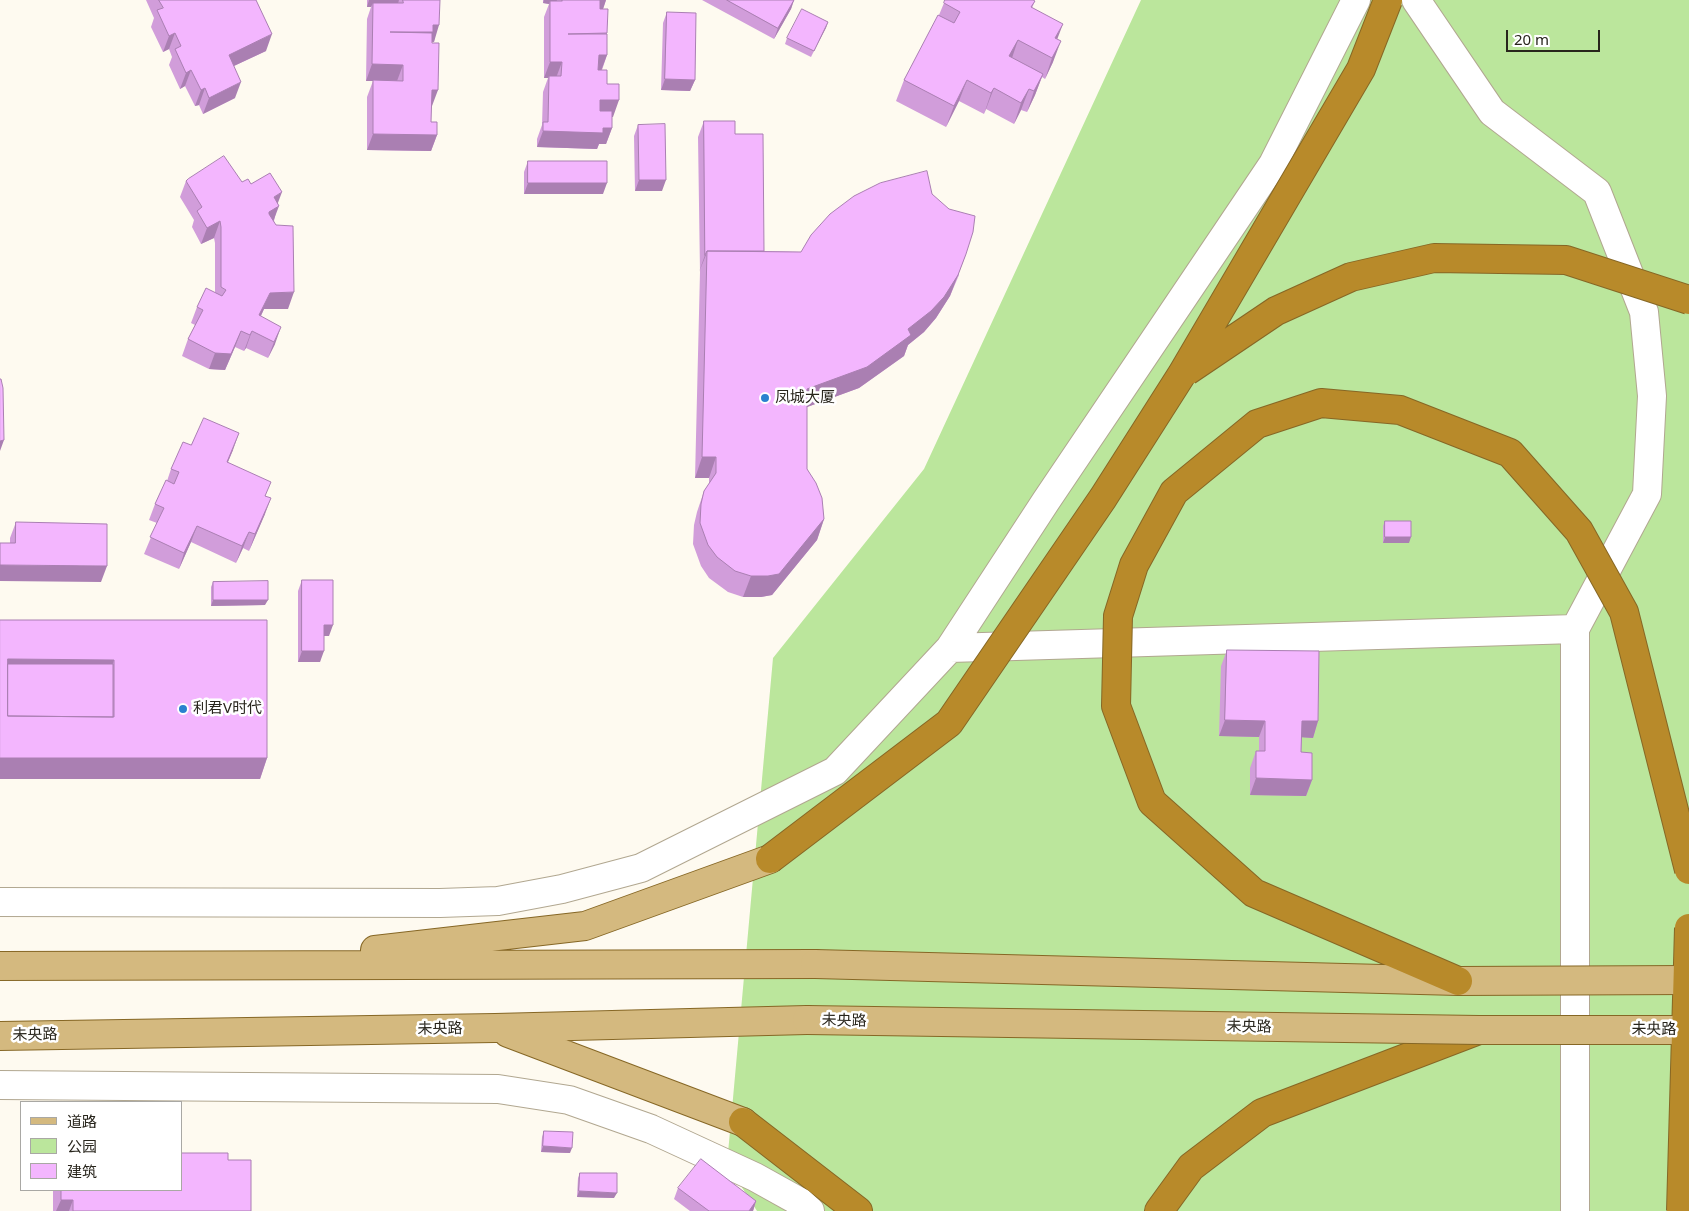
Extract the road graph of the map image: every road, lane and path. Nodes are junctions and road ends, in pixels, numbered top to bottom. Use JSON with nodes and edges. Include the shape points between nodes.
{"nodes":[{"id":1,"x":1356,"y":0,"type":"edge"},
{"id":2,"x":1388,"y":0,"type":"edge"},
{"id":3,"x":1416,"y":0,"type":"edge"},
{"id":4,"x":1689,"y":300,"type":"edge"},
{"id":5,"x":1182,"y":374,"type":"junction"},
{"id":6,"x":1575,"y":630,"type":"junction"},
{"id":7,"x":950,"y":648,"type":"junction"},
{"id":8,"x":770,"y":859,"type":"joint"},
{"id":9,"x":1689,"y":870,"type":"edge"},
{"id":10,"x":0,"y":902,"type":"edge"},
{"id":11,"x":1689,"y":928,"type":"edge"},
{"id":12,"x":241,"y":965,"type":"junction"},
{"id":13,"x":0,"y":966,"type":"edge"},
{"id":14,"x":1689,"y":980,"type":"edge"},
{"id":15,"x":1458,"y":981,"type":"junction"},
{"id":16,"x":495,"y":1028,"type":"junction"},
{"id":17,"x":1478,"y":1030,"type":"junction"},
{"id":18,"x":1689,"y":1030,"type":"edge"},
{"id":19,"x":0,"y":1036,"type":"edge"},
{"id":20,"x":0,"y":1085,"type":"edge"},
{"id":21,"x":743,"y":1122,"type":"joint"},
{"id":22,"x":1682,"y":1177,"type":"junction"},
{"id":23,"x":810,"y":1211,"type":"edge"},
{"id":24,"x":858,"y":1211,"type":"edge"},
{"id":25,"x":1159,"y":1211,"type":"edge"},
{"id":26,"x":1575,"y":1211,"type":"edge"},
{"id":27,"x":1674,"y":1211,"type":"edge"},
{"id":28,"x":1681,"y":1211,"type":"edge"}],
"edges":[{"from":1,"to":7,"type":"main road","via":[[1273,164]]},
{"from":2,"to":5,"type":"highway","bridge":true,"via":[[1361,69]]},
{"from":3,"to":6,"type":"main road","via":[[1492,112],[1597,192],[1644,312],[1652,396],[1647,494]]},
{"from":4,"to":5,"type":"highway","bridge":true,"via":[[1566,260],[1434,258],[1351,277],[1284,307]]},
{"from":5,"to":8,"type":"highway","bridge":true,"via":[[1103,498],[949,723]]},
{"from":6,"to":7,"type":"main road"},
{"from":6,"to":26,"type":"main road"},
{"from":7,"to":10,"type":"main road","via":[[835,771],[641,868],[562,890],[498,901],[440,903]]},
{"from":8,"to":12,"type":"main road","via":[[585,926]]},
{"from":9,"to":15,"type":"highway","bridge":true,"via":[[1624,612],[1579,531],[1510,453],[1400,410],[1321,403],[1257,424],[1174,492],[1134,565],[1118,616],[1116,706],[1152,802],[1254,893]]},
{"from":11,"to":22,"type":"highway","bridge":true},
{"from":12,"to":13,"type":"main road"},
{"from":12,"to":15,"type":"main road","bridge":true,"via":[[815,964]]},
{"from":14,"to":15,"type":"main road","bridge":true},
{"from":16,"to":17,"type":"main road","name":"未央路","bridge":true,"via":[[807,1020]]},
{"from":16,"to":19,"type":"main road","name":"未央路"},
{"from":16,"to":21,"type":"main road"},
{"from":17,"to":18,"type":"main road","name":"未央路","bridge":true},
{"from":17,"to":25,"type":"highway","via":[[1262,1113],[1190,1168]]},
{"from":20,"to":23,"type":"main road","via":[[498,1089],[569,1100],[651,1129],[746,1172]]},
{"from":21,"to":24,"type":"highway"},
{"from":22,"to":27,"type":"highway","bridge":true},
{"from":22,"to":28,"type":"highway","bridge":true}]}
